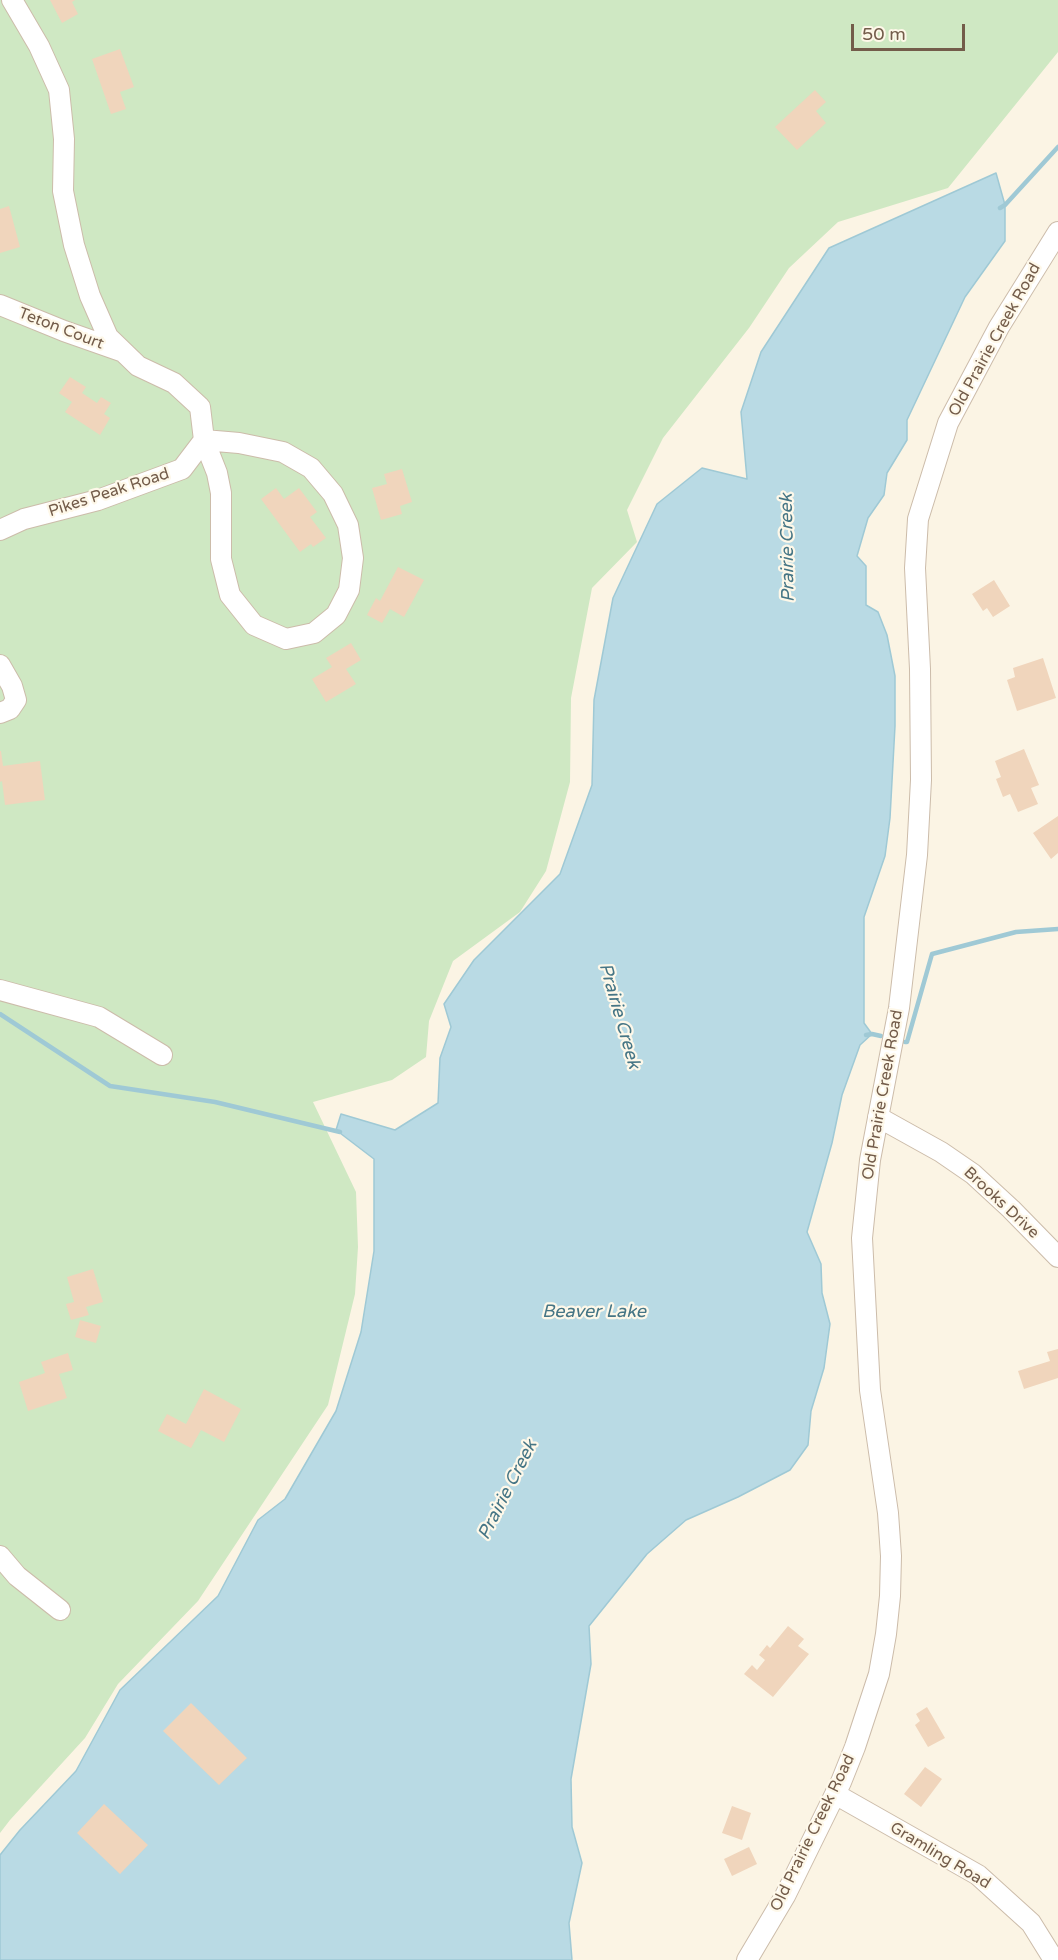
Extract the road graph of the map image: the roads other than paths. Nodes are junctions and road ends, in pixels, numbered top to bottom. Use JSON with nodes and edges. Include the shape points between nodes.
{"nodes":[{"id":1,"x":12,"y":0,"type":"edge"},
{"id":2,"x":1058,"y":233,"type":"edge"},
{"id":3,"x":0,"y":305,"type":"edge"},
{"id":4,"x":123,"y":352,"type":"junction"},
{"id":5,"x":204,"y":440,"type":"junction"},
{"id":6,"x":0,"y":530,"type":"edge"},
{"id":7,"x":0,"y":665,"type":"edge"},
{"id":8,"x":0,"y":713,"type":"edge"},
{"id":9,"x":0,"y":990,"type":"edge"},
{"id":10,"x":162,"y":1055,"type":"dead end"},
{"id":11,"x":878,"y":1117,"type":"junction"},
{"id":12,"x":1058,"y":1257,"type":"edge"},
{"id":13,"x":0,"y":1556,"type":"edge"},
{"id":14,"x":60,"y":1610,"type":"dead end"},
{"id":15,"x":835,"y":1794,"type":"junction"},
{"id":16,"x":747,"y":1960,"type":"edge"},
{"id":17,"x":1054,"y":1960,"type":"edge"}],
"edges":[{"from":1,"to":4,"type":"street","via":[[59,90],[64,139],[63,191],[74,245],[108,337]]},
{"from":2,"to":11,"type":"street","name":"Old Prairie Creek Road","via":[[999,327],[948,423],[918,519],[915,568],[921,780],[917,855],[899,1008]]},
{"from":3,"to":4,"type":"street","name":"Teton Court"},
{"from":4,"to":5,"type":"street","via":[[138,366],[174,383],[200,407]]},
{"from":5,"to":5,"type":"street","via":[[284,452],[311,468],[333,494],[348,525],[353,558],[349,590],[336,615],[314,633],[286,639],[254,625],[230,595],[221,559],[221,493]]},
{"from":5,"to":6,"type":"street","name":"Pikes Peak Road","via":[[182,469]]},
{"from":7,"to":8,"type":"street","via":[[16,700],[10,710]]},
{"from":9,"to":10,"type":"street","via":[[99,1017]]},
{"from":11,"to":12,"type":"street","name":"Brooks Drive","via":[[973,1174]]},
{"from":11,"to":15,"type":"street","name":"Old Prairie Creek Road","via":[[862,1238],[870,1390],[888,1513],[890,1596],[879,1674]]},
{"from":13,"to":14,"type":"street","via":[[17,1576]]},
{"from":15,"to":16,"type":"street","name":"Old Prairie Creek Road","via":[[785,1896]]},
{"from":15,"to":17,"type":"street","name":"Gramling Road","via":[[978,1875],[1031,1923]]}]}
